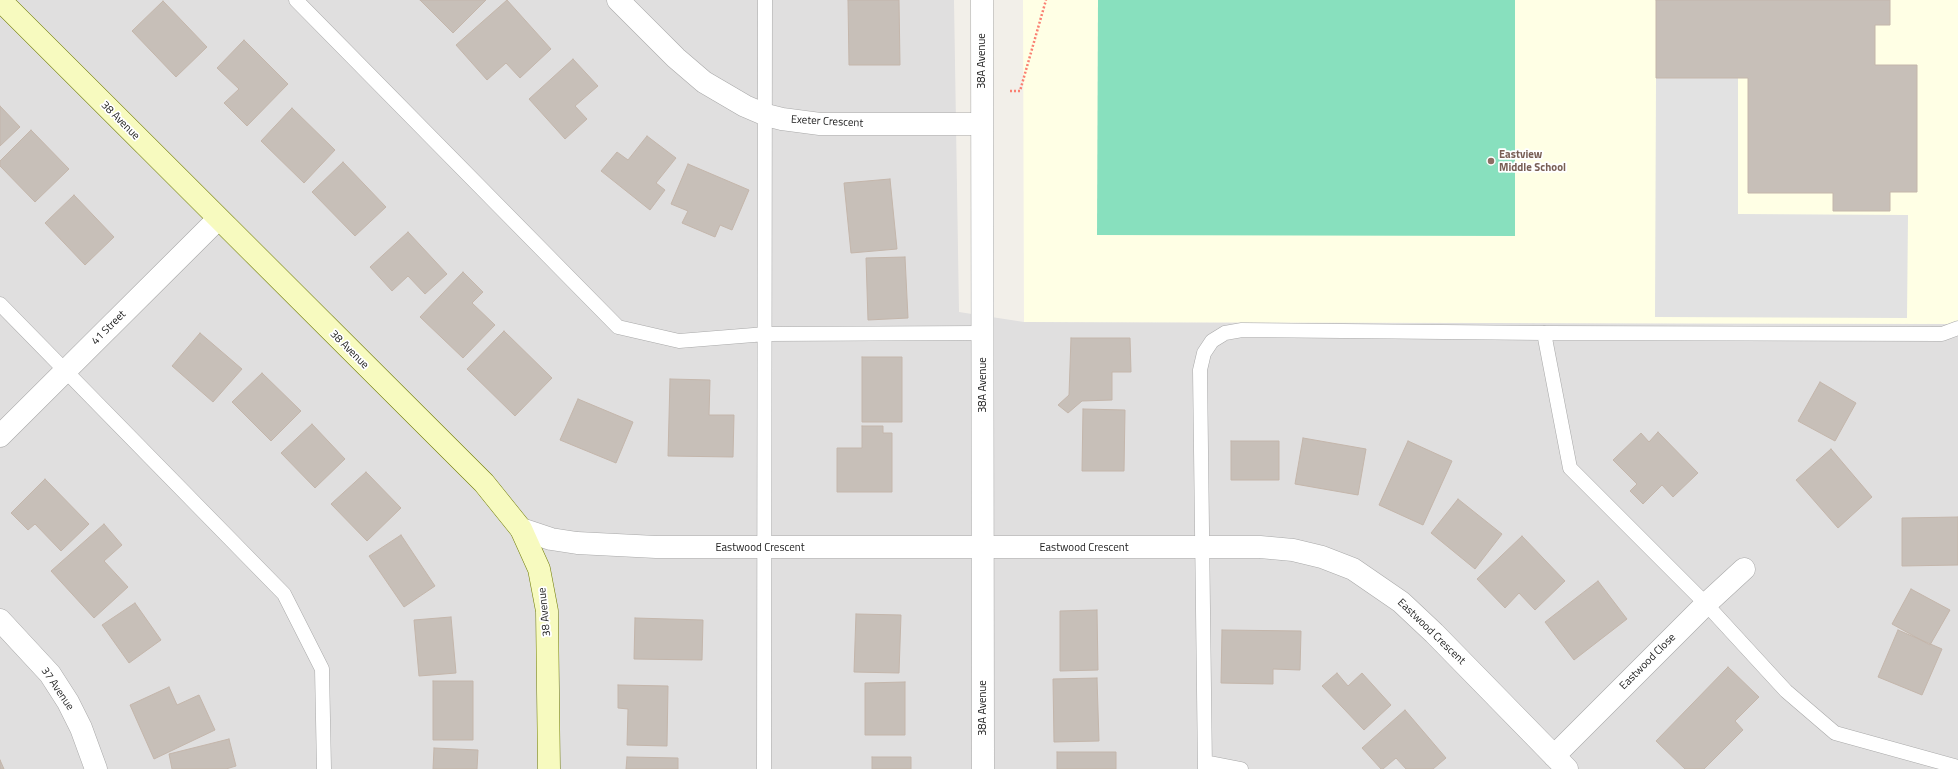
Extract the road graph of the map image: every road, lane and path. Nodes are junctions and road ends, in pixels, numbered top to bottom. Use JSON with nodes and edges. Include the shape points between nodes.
{"nodes":[{"id":1,"x":0,"y":0,"type":"edge"},
{"id":2,"x":296,"y":0,"type":"edge"},
{"id":3,"x":618,"y":0,"type":"edge"},
{"id":4,"x":765,"y":0,"type":"edge"},
{"id":5,"x":982,"y":0,"type":"edge"},
{"id":6,"x":1046,"y":0,"type":"edge"},
{"id":7,"x":1010,"y":90,"type":"dead end"},
{"id":8,"x":766,"y":114,"type":"junction"},
{"id":9,"x":982,"y":124,"type":"junction"},
{"id":10,"x":218,"y":219,"type":"junction"},
{"id":11,"x":0,"y":304,"type":"edge"},
{"id":12,"x":1958,"y":328,"type":"edge"},
{"id":13,"x":982,"y":333,"type":"junction"},
{"id":14,"x":1544,"y":333,"type":"junction"},
{"id":15,"x":766,"y":334,"type":"junction"},
{"id":16,"x":66,"y":371,"type":"junction"},
{"id":17,"x":0,"y":436,"type":"edge"},
{"id":18,"x":521,"y":529,"type":"junction"},
{"id":19,"x":764,"y":548,"type":"junction"},
{"id":20,"x":984,"y":548,"type":"junction"},
{"id":21,"x":1201,"y":548,"type":"junction"},
{"id":22,"x":1744,"y":569,"type":"dead end"},
{"id":23,"x":1706,"y":604,"type":"junction"},
{"id":24,"x":0,"y":620,"type":"edge"},
{"id":25,"x":1560,"y":762,"type":"edge"},
{"id":26,"x":1205,"y":765,"type":"edge"},
{"id":27,"x":1958,"y":767,"type":"edge"},
{"id":28,"x":96,"y":769,"type":"edge"},
{"id":29,"x":324,"y":769,"type":"edge"},
{"id":30,"x":549,"y":769,"type":"edge"},
{"id":31,"x":764,"y":769,"type":"edge"},
{"id":32,"x":982,"y":769,"type":"edge"},
{"id":33,"x":1241,"y":769,"type":"edge"}],
"edges":[{"from":1,"to":10,"type":"street","name":"38 Avenue"},
{"from":2,"to":15,"type":"lane","via":[[618,327],[679,341]]},
{"from":3,"to":8,"type":"street","name":"Exeter Crescent","via":[[704,82],[745,106]]},
{"from":4,"to":8,"type":"lane"},
{"from":5,"to":9,"type":"street","name":"38A Avenue"},
{"from":6,"to":7,"type":"path","via":[[1020,90]]},
{"from":8,"to":9,"type":"street","name":"Exeter Crescent","via":[[782,119],[820,124]]},
{"from":8,"to":15,"type":"lane"},
{"from":9,"to":13,"type":"street","name":"38A Avenue"},
{"from":10,"to":16,"type":"street","name":"41 Street"},
{"from":10,"to":18,"type":"street","name":"38 Avenue","via":[[484,483]]},
{"from":11,"to":16,"type":"lane"},
{"from":12,"to":14,"type":"lane","via":[[1942,334]]},
{"from":13,"to":15,"type":"lane"},
{"from":13,"to":20,"type":"street","name":"38A Avenue"},
{"from":14,"to":21,"type":"lane","via":[[1242,330],[1225,333],[1212,341],[1204,352],[1200,370]]},
{"from":14,"to":23,"type":"lane","via":[[1570,468]]},
{"from":15,"to":19,"type":"lane"},
{"from":16,"to":17,"type":"street","name":"41 Street"},
{"from":16,"to":29,"type":"lane","via":[[284,594],[322,669]]},
{"from":18,"to":19,"type":"street","name":"Eastwood Crescent","via":[[551,539],[585,543],[656,547]]},
{"from":18,"to":30,"type":"street","name":"38 Avenue","via":[[539,570],[547,611]]},
{"from":19,"to":20,"type":"street","name":"Eastwood Crescent"},
{"from":19,"to":31,"type":"lane"},
{"from":20,"to":21,"type":"street","name":"Eastwood Crescent"},
{"from":20,"to":32,"type":"street","name":"38A Avenue"},
{"from":21,"to":25,"type":"street","name":"Eastwood Crescent","via":[[1260,547],[1293,550],[1322,557],[1353,569],[1380,586],[1416,615]]},
{"from":21,"to":26,"type":"lane"},
{"from":22,"to":23,"type":"street","name":"Eastwood Close"},
{"from":23,"to":25,"type":"street","name":"Eastwood Close"},
{"from":23,"to":27,"type":"lane","via":[[1786,691],[1834,733]]},
{"from":24,"to":28,"type":"street","name":"37 Avenue","via":[[50,674],[81,728]]},
{"from":26,"to":33,"type":"lane"}]}
